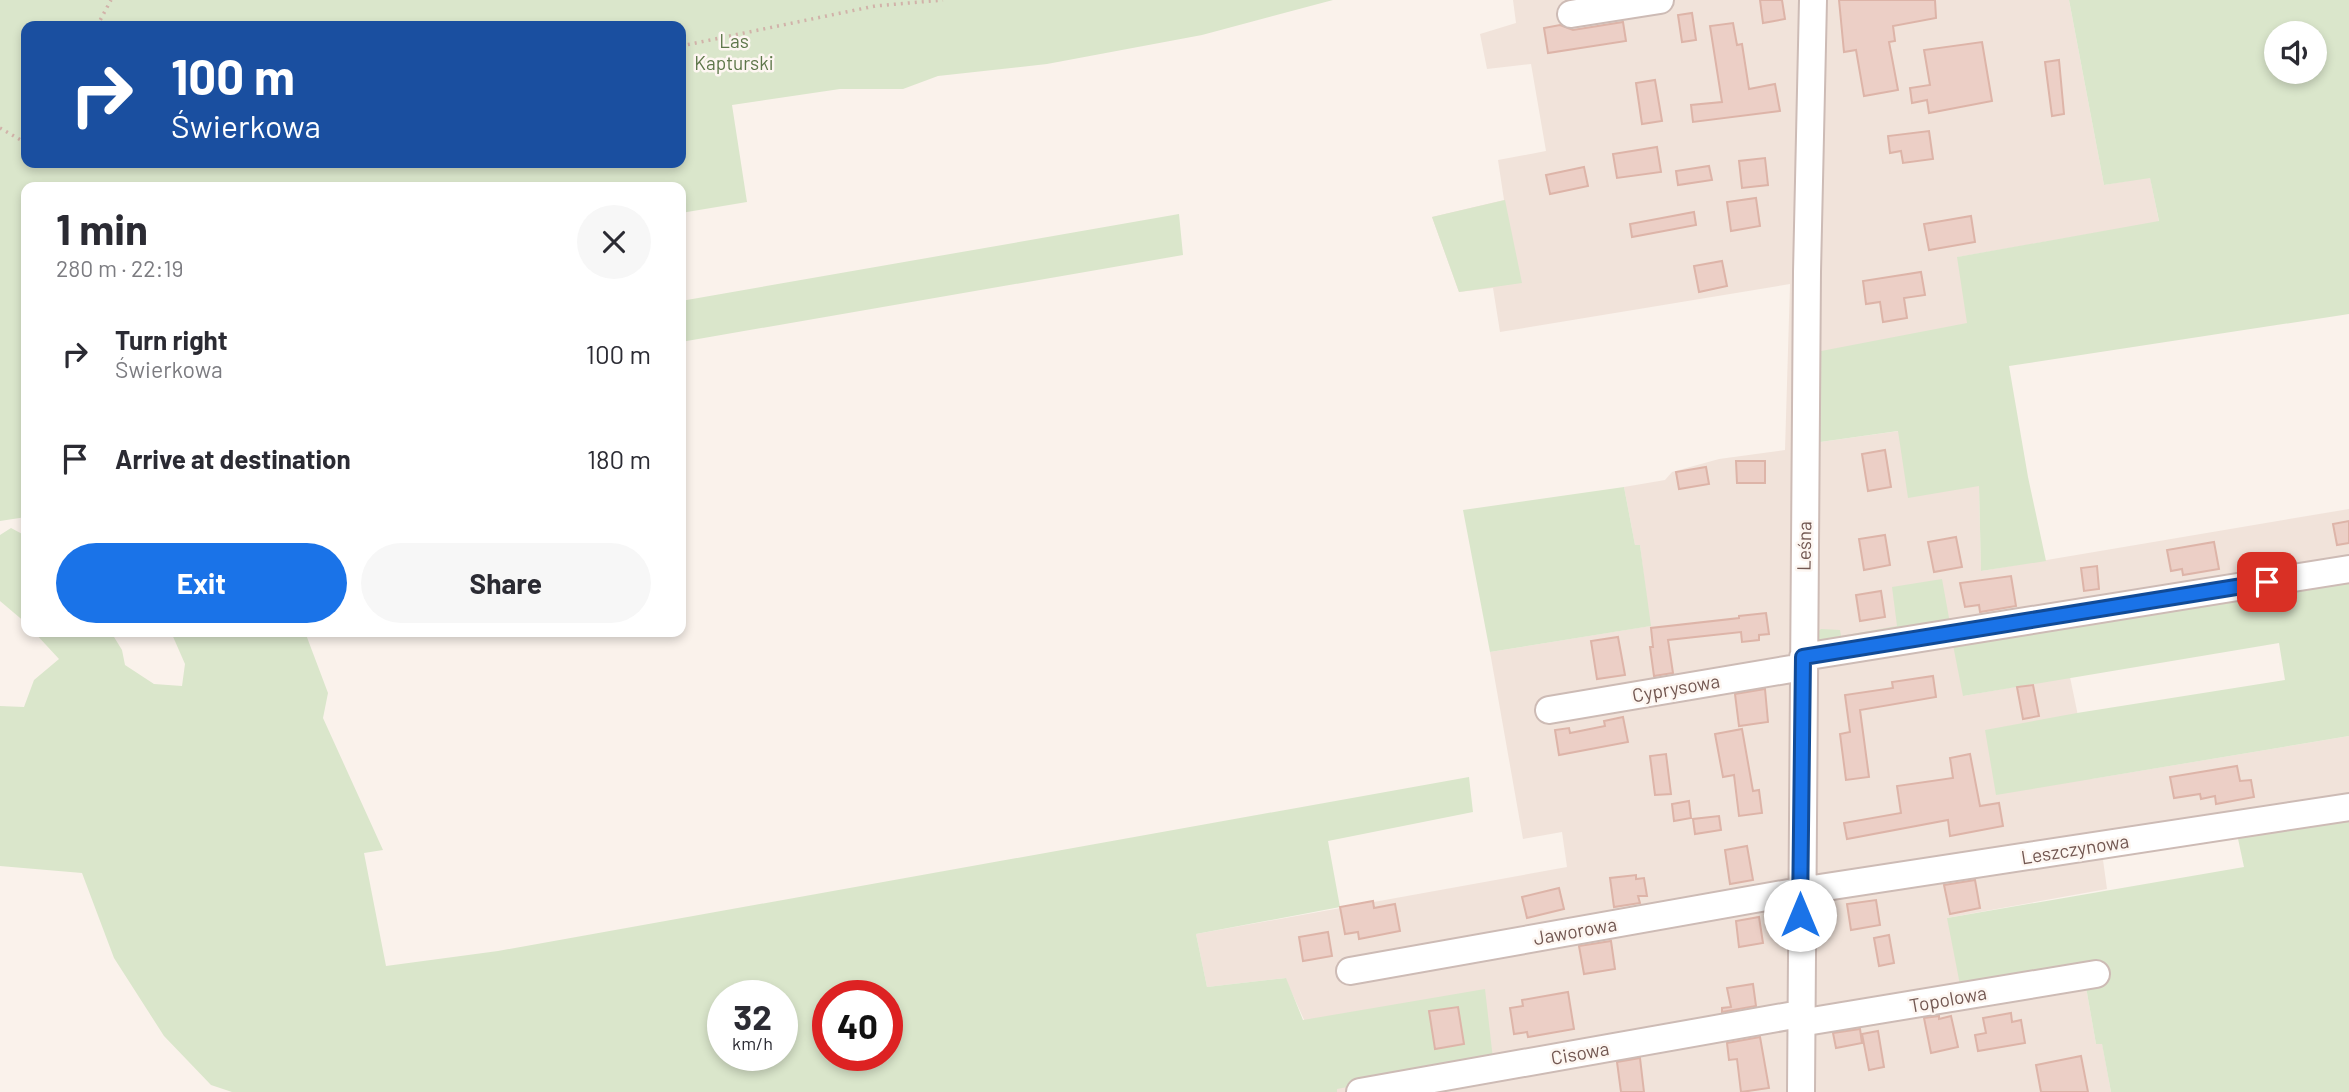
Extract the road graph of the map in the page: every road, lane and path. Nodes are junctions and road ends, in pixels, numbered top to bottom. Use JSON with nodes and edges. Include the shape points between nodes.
{"nodes":[{"id":1,"x":111,"y":0,"type":"edge"},
{"id":2,"x":943,"y":0,"type":"edge"},
{"id":3,"x":1660,"y":0,"type":"edge"},
{"id":4,"x":1813,"y":0,"type":"edge"},
{"id":5,"x":1571,"y":14,"type":"dead end"},
{"id":6,"x":100,"y":21,"type":"edge"},
{"id":7,"x":686,"y":45,"type":"edge"},
{"id":8,"x":0,"y":128,"type":"edge"},
{"id":9,"x":21,"y":140,"type":"edge"},
{"id":10,"x":2349,"y":569,"type":"edge"},
{"id":11,"x":1803,"y":662,"type":"junction"},
{"id":12,"x":1549,"y":710,"type":"dead end"},
{"id":13,"x":2349,"y":807,"type":"edge"},
{"id":14,"x":1800,"y":891,"type":"junction"},
{"id":15,"x":1350,"y":971,"type":"dead end"},
{"id":16,"x":2096,"y":974,"type":"dead end"},
{"id":17,"x":1800,"y":1019,"type":"junction"},
{"id":18,"x":1360,"y":1092,"type":"edge"},
{"id":19,"x":1801,"y":1092,"type":"edge"}],
"edges":[{"from":1,"to":6,"type":"path"},
{"from":2,"to":7,"type":"path","via":[[875,6]]},
{"from":3,"to":5,"type":"street"},
{"from":4,"to":11,"type":"street","name":"Leśna"},
{"from":8,"to":9,"type":"path"},
{"from":10,"to":11,"type":"street","name":"Cyprysowa"},
{"from":11,"to":12,"type":"street","name":"Cyprysowa"},
{"from":11,"to":14,"type":"street","name":"Leśna"},
{"from":13,"to":14,"type":"street","name":"Leszczynowa"},
{"from":14,"to":15,"type":"street","name":"Jaworowa"},
{"from":14,"to":17,"type":"street","name":"Leśna"},
{"from":16,"to":17,"type":"street","name":"Topolowa"},
{"from":17,"to":18,"type":"street","name":"Cisowa"},
{"from":17,"to":19,"type":"street","name":"Leśna"}]}
